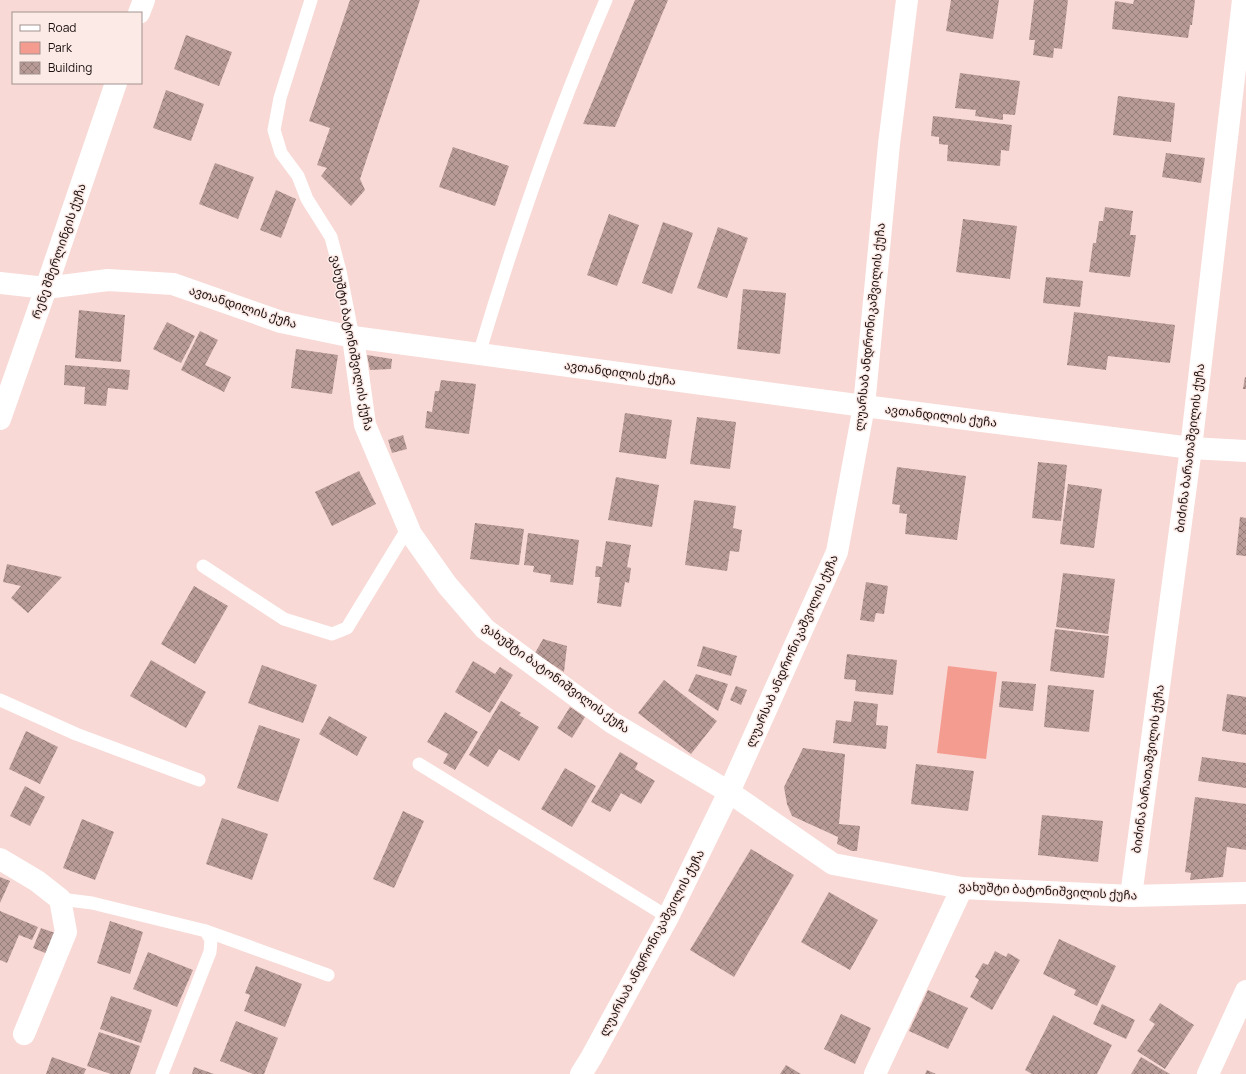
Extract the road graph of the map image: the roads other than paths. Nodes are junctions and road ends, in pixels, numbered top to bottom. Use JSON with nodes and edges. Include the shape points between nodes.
{"nodes":[{"id":1,"x":144,"y":0,"type":"edge"},
{"id":2,"x":311,"y":0,"type":"edge"},
{"id":3,"x":606,"y":0,"type":"edge"},
{"id":4,"x":907,"y":0,"type":"edge"},
{"id":5,"x":1243,"y":0,"type":"edge"},
{"id":6,"x":140,"y":12,"type":"edge"},
{"id":7,"x":116,"y":84,"type":"edge"},
{"id":8,"x":0,"y":283,"type":"edge"},
{"id":9,"x":46,"y":288,"type":"junction"},
{"id":10,"x":353,"y":337,"type":"junction"},
{"id":11,"x":479,"y":354,"type":"junction"},
{"id":12,"x":864,"y":406,"type":"junction"},
{"id":13,"x":0,"y":419,"type":"edge"},
{"id":14,"x":1191,"y":448,"type":"junction"},
{"id":15,"x":1246,"y":451,"type":"edge"},
{"id":16,"x":408,"y":528,"type":"junction"},
{"id":17,"x":203,"y":566,"type":"dead end"},
{"id":18,"x":0,"y":700,"type":"edge"},
{"id":19,"x":419,"y":764,"type":"dead end"},
{"id":20,"x":199,"y":780,"type":"dead end"},
{"id":21,"x":729,"y":792,"type":"junction"},
{"id":22,"x":0,"y":859,"type":"edge"},
{"id":23,"x":962,"y":888,"type":"junction"},
{"id":24,"x":1246,"y":893,"type":"edge"},
{"id":25,"x":1131,"y":896,"type":"junction"},
{"id":26,"x":60,"y":899,"type":"junction"},
{"id":27,"x":668,"y":917,"type":"junction"},
{"id":28,"x":206,"y":931,"type":"junction"},
{"id":29,"x":328,"y":975,"type":"dead end"},
{"id":30,"x":1246,"y":991,"type":"edge"},
{"id":31,"x":24,"y":1034,"type":"dead end"},
{"id":32,"x":162,"y":1074,"type":"edge"},
{"id":33,"x":581,"y":1074,"type":"edge"},
{"id":34,"x":875,"y":1074,"type":"edge"},
{"id":35,"x":1208,"y":1074,"type":"edge"}],
"edges":[{"from":1,"to":6,"type":"street"},
{"from":2,"to":10,"type":"lane","name":"ვახუშტი ბატონიშვილის ქუჩა","via":[[280,98],[274,130],[281,153],[298,176],[307,199],[331,237]]},
{"from":3,"to":11,"type":"lane","via":[[551,137],[501,280]]},
{"from":4,"to":12,"type":"street","name":"ლუარსაბ ანდრონიკაშვილის ქუჩა","via":[[889,144]]},
{"from":5,"to":14,"type":"street","name":"ბიძინა ბარათაშვილის ქუჩა"},
{"from":7,"to":9,"type":"street","name":"რენე შმერლინგის ქუჩა"},
{"from":8,"to":9,"type":"street","name":"ავთანდილის ქუჩა"},
{"from":9,"to":10,"type":"street","name":"ავთანდილის ქუჩა","via":[[108,280],[173,284],[281,322]]},
{"from":9,"to":13,"type":"street","name":"რენე შმერლინგის ქუჩა"},
{"from":10,"to":11,"type":"street","name":"ავთანდილის ქუჩა"},
{"from":10,"to":16,"type":"street","name":"ვახუშტი ბატონიშვილის ქუჩა","via":[[365,424]]},
{"from":11,"to":12,"type":"street","name":"ავთანდილის ქუჩა"},
{"from":12,"to":14,"type":"street","name":"ავთანდილის ქუჩა"},
{"from":12,"to":21,"type":"street","name":"ლუარსაბ ანდრონიკაშვილის ქუჩა","via":[[837,552]]},
{"from":14,"to":15,"type":"street","name":"ავთანდილის ქუჩა"},
{"from":14,"to":25,"type":"street","name":"ბიძინა ბარათაშვილის ქუჩა"},
{"from":16,"to":17,"type":"lane","via":[[347,628],[332,634],[284,619]]},
{"from":16,"to":21,"type":"street","name":"ვახუშტი ბატონიშვილის ქუჩა","via":[[447,585],[485,629],[611,722]]},
{"from":18,"to":20,"type":"lane","via":[[76,734]]},
{"from":19,"to":27,"type":"lane"},
{"from":21,"to":23,"type":"street","name":"ვახუშტი ბატონიშვილის ქუჩა","via":[[833,864]]},
{"from":21,"to":27,"type":"street","name":"ლუარსაბ ანდრონიკაშვილის ქუჩა"},
{"from":22,"to":26,"type":"street","via":[[37,881]]},
{"from":23,"to":25,"type":"street","name":"ვახუშტი ბატონიშვილის ქუჩა"},
{"from":23,"to":34,"type":"street"},
{"from":24,"to":25,"type":"street","name":"ვახუშტი ბატონიშვილის ქუჩა"},
{"from":26,"to":28,"type":"lane","via":[[92,903]]},
{"from":26,"to":31,"type":"street","via":[[66,932]]},
{"from":27,"to":33,"type":"street","name":"ლუარსაბ ანდრონიკაშვილის ქუჩა"},
{"from":28,"to":29,"type":"lane"},
{"from":28,"to":32,"type":"lane","via":[[211,940],[210,952]]},
{"from":30,"to":35,"type":"street"}]}
